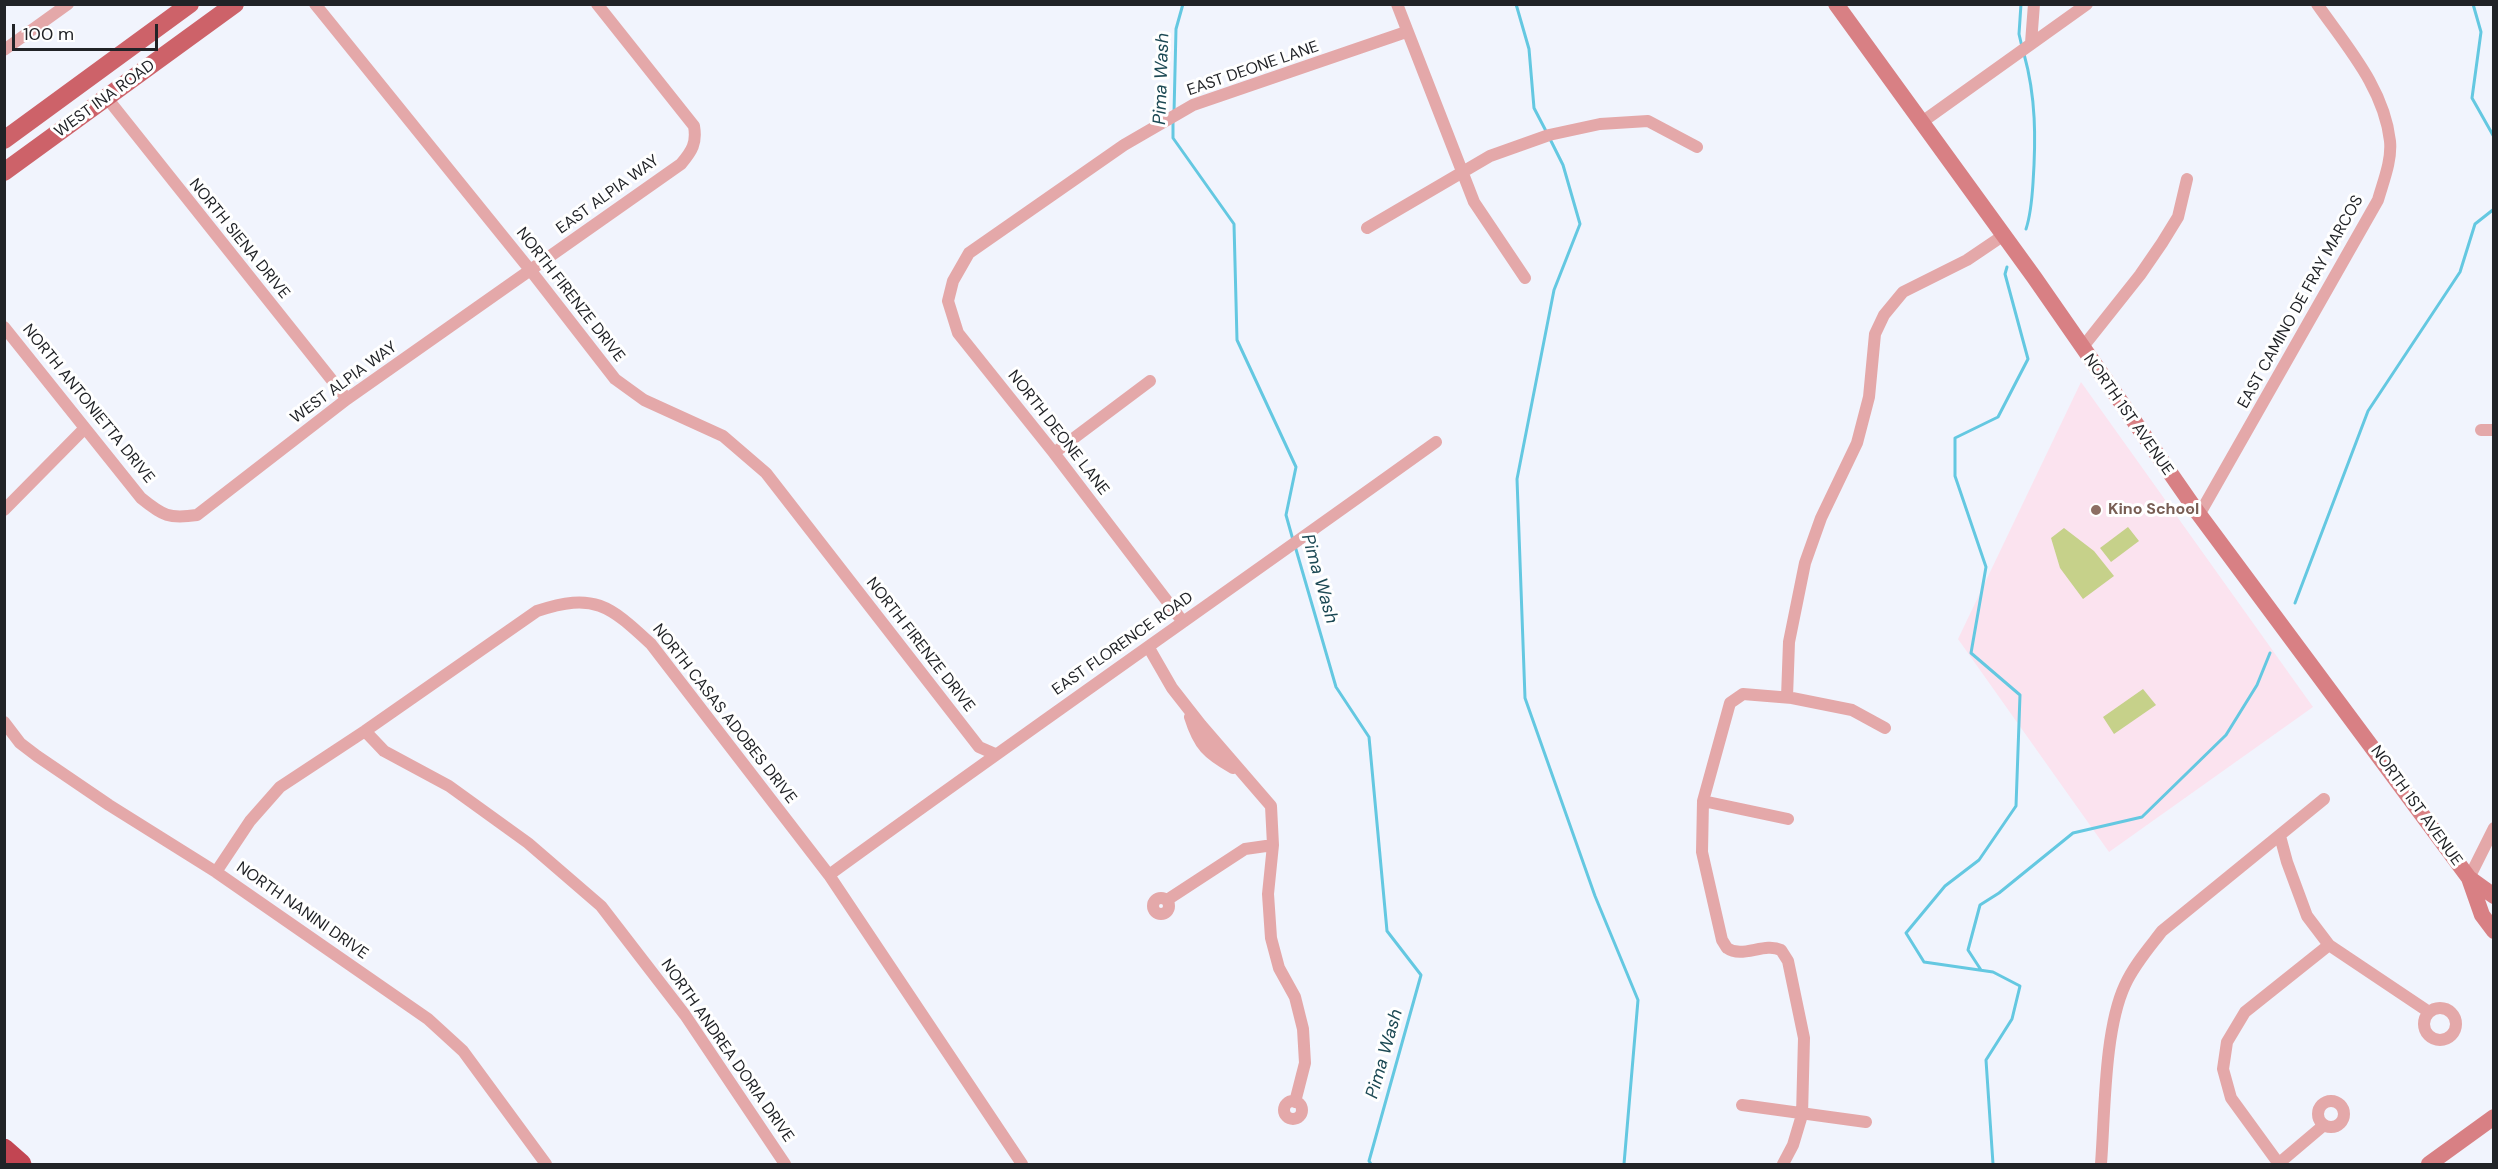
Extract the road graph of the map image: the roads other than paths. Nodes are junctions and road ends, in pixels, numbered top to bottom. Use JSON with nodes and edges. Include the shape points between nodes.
{"nodes":[{"id":1,"x":68,"y":4,"type":"edge"},
{"id":2,"x":190,"y":4,"type":"edge"},
{"id":3,"x":235,"y":4,"type":"edge"},
{"id":4,"x":315,"y":4,"type":"edge"},
{"id":5,"x":597,"y":4,"type":"edge"},
{"id":6,"x":1397,"y":4,"type":"edge"},
{"id":7,"x":1836,"y":4,"type":"edge"},
{"id":8,"x":2034,"y":4,"type":"edge"},
{"id":9,"x":2087,"y":4,"type":"edge"},
{"id":10,"x":2317,"y":4,"type":"edge"},
{"id":11,"x":1407,"y":32,"type":"junction"},
{"id":12,"x":2031,"y":43,"type":"junction"},
{"id":13,"x":4,"y":50,"type":"edge"},
{"id":14,"x":107,"y":98,"type":"junction"},
{"id":15,"x":1922,"y":122,"type":"junction"},
{"id":16,"x":4,"y":140,"type":"edge"},
{"id":17,"x":1697,"y":147,"type":"dead end"},
{"id":18,"x":1461,"y":171,"type":"junction"},
{"id":19,"x":4,"y":172,"type":"edge"},
{"id":20,"x":2187,"y":179,"type":"dead end"},
{"id":21,"x":1367,"y":228,"type":"dead end"},
{"id":22,"x":2004,"y":235,"type":"junction"},
{"id":23,"x":969,"y":253,"type":"joint"},
{"id":24,"x":531,"y":271,"type":"junction"},
{"id":25,"x":1525,"y":278,"type":"dead end"},
{"id":26,"x":4,"y":327,"type":"edge"},
{"id":27,"x":2082,"y":348,"type":"junction"},
{"id":28,"x":1150,"y":381,"type":"dead end"},
{"id":29,"x":347,"y":399,"type":"junction"},
{"id":30,"x":86,"y":428,"type":"junction"},
{"id":31,"x":1436,"y":442,"type":"dead end"},
{"id":32,"x":1054,"y":453,"type":"junction"},
{"id":33,"x":4,"y":510,"type":"edge"},
{"id":34,"x":2199,"y":515,"type":"junction"},
{"id":35,"x":177,"y":518,"type":"joint"},
{"id":36,"x":1183,"y":622,"type":"junction"},
{"id":37,"x":1149,"y":648,"type":"junction"},
{"id":38,"x":1786,"y":697,"type":"junction"},
{"id":39,"x":4,"y":722,"type":"edge"},
{"id":40,"x":1885,"y":728,"type":"dead end"},
{"id":41,"x":365,"y":731,"type":"junction"},
{"id":42,"x":995,"y":754,"type":"junction"},
{"id":43,"x":2324,"y":799,"type":"dead end"},
{"id":44,"x":1703,"y":801,"type":"junction"},
{"id":45,"x":1788,"y":819,"type":"dead end"},
{"id":46,"x":2493,"y":828,"type":"edge"},
{"id":47,"x":2280,"y":837,"type":"junction"},
{"id":48,"x":1273,"y":845,"type":"junction"},
{"id":49,"x":216,"y":872,"type":"junction"},
{"id":50,"x":829,"y":875,"type":"junction"},
{"id":51,"x":2469,"y":878,"type":"junction"},
{"id":52,"x":2493,"y":896,"type":"edge"},
{"id":53,"x":1167,"y":900,"type":"dead end"},
{"id":54,"x":2493,"y":931,"type":"edge"},
{"id":55,"x":2329,"y":945,"type":"junction"},
{"id":56,"x":2429,"y":1012,"type":"dead end"},
{"id":57,"x":1295,"y":1101,"type":"dead end"},
{"id":58,"x":1742,"y":1105,"type":"dead end"},
{"id":59,"x":1802,"y":1115,"type":"junction"},
{"id":60,"x":2493,"y":1117,"type":"edge"},
{"id":61,"x":1866,"y":1122,"type":"dead end"},
{"id":62,"x":2324,"y":1125,"type":"dead end"},
{"id":63,"x":4,"y":1149,"type":"edge"},
{"id":64,"x":21,"y":1164,"type":"edge"},
{"id":65,"x":546,"y":1164,"type":"edge"},
{"id":66,"x":785,"y":1164,"type":"edge"},
{"id":67,"x":1022,"y":1164,"type":"edge"},
{"id":68,"x":1783,"y":1164,"type":"edge"},
{"id":69,"x":2101,"y":1164,"type":"edge"},
{"id":70,"x":2278,"y":1164,"type":"edge"},
{"id":71,"x":2429,"y":1164,"type":"edge"}],
"edges":[{"from":1,"to":13,"type":"street"},
{"from":2,"to":16,"type":"main road","name":"WEST INA ROAD"},
{"from":3,"to":14,"type":"main road","name":"WEST INA ROAD"},
{"from":4,"to":24,"type":"street","name":"NORTH FIRENZE DRIVE"},
{"from":5,"to":24,"type":"street","name":"EAST ALPIA WAY","via":[[694,126],[696,140],[681,164]]},
{"from":6,"to":11,"type":"street"},
{"from":7,"to":15,"type":"main road","name":"NORTH 1ST AVENUE"},
{"from":8,"to":12,"type":"street"},
{"from":9,"to":12,"type":"street"},
{"from":10,"to":34,"type":"street","name":"EAST CAMINO DE FRAY MARCOS","via":[[2374,85],[2390,142],[2388,164],[2378,200]]},
{"from":11,"to":18,"type":"street"},
{"from":11,"to":23,"type":"street","name":"EAST DEONE LANE","via":[[1193,105],[1124,145]]},
{"from":12,"to":15,"type":"street"},
{"from":14,"to":19,"type":"main road","name":"WEST INA ROAD"},
{"from":14,"to":29,"type":"street","name":"NORTH SIENA DRIVE"},
{"from":15,"to":22,"type":"main road","name":"NORTH 1ST AVENUE"},
{"from":17,"to":18,"type":"street","via":[[1648,121],[1600,124],[1549,135]]},
{"from":18,"to":21,"type":"street"},
{"from":18,"to":25,"type":"street","via":[[1474,202]]},
{"from":20,"to":27,"type":"street","via":[[2178,217],[2162,243]]},
{"from":22,"to":27,"type":"main road","name":"NORTH 1ST AVENUE"},
{"from":22,"to":38,"type":"street","via":[[1968,260],[1903,292],[1875,333],[1862,427],[1849,464],[1821,518],[1802,573],[1789,642]]},
{"from":23,"to":32,"type":"street","name":"NORTH DEONE LANE","via":[[953,281],[948,301],[958,333]]},
{"from":24,"to":29,"type":"street","name":"WEST ALPIA WAY"},
{"from":24,"to":42,"type":"street","name":"NORTH FIRENZE DRIVE","via":[[615,379],[644,400],[723,436],[766,473],[979,747]]},
{"from":26,"to":30,"type":"street","name":"NORTH ANTONIETTA DRIVE"},
{"from":27,"to":34,"type":"main road","name":"NORTH 1ST AVENUE"},
{"from":28,"to":32,"type":"street"},
{"from":29,"to":35,"type":"street","name":"WEST ALPIA WAY","via":[[197,515]]},
{"from":30,"to":33,"type":"street"},
{"from":30,"to":35,"type":"street","name":"NORTH ANTONIETTA DRIVE","via":[[141,498],[160,514]]},
{"from":31,"to":36,"type":"street","name":"EAST FLORENCE ROAD"},
{"from":32,"to":36,"type":"street","name":"NORTH DEONE LANE"},
{"from":34,"to":51,"type":"main road","name":"NORTH 1ST AVENUE"},
{"from":36,"to":37,"type":"street","name":"EAST FLORENCE ROAD"},
{"from":37,"to":42,"type":"street","name":"EAST FLORENCE ROAD"},
{"from":37,"to":48,"type":"street","via":[[1187,707],[1194,730],[1210,756],[1242,773],[1271,806]]},
{"from":38,"to":40,"type":"street","via":[[1852,710]]},
{"from":38,"to":44,"type":"street","via":[[1731,695]]},
{"from":39,"to":49,"type":"street","name":"NORTH NANINI DRIVE","via":[[20,743],[37,756]]},
{"from":41,"to":49,"type":"street","name":"NORTH CASAS ADOBES DRIVE","via":[[280,787],[250,821]]},
{"from":41,"to":50,"type":"street","name":"NORTH CASAS ADOBES DRIVE","via":[[537,611],[562,603],[588,602],[619,615],[651,644]]},
{"from":41,"to":66,"type":"street","name":"NORTH ANDREA DORIA DRIVE","via":[[384,751],[449,786],[528,843],[601,906],[685,1015]]},
{"from":42,"to":50,"type":"street","name":"EAST FLORENCE ROAD"},
{"from":43,"to":47,"type":"street"},
{"from":44,"to":45,"type":"street"},
{"from":44,"to":59,"type":"street","via":[[1702,852],[1725,951],[1783,947],[1788,961],[1804,1038]]},
{"from":46,"to":51,"type":"street"},
{"from":47,"to":55,"type":"street","via":[[2307,916]]},
{"from":47,"to":69,"type":"street","via":[[2162,931],[2124,986],[2110,1036]]},
{"from":48,"to":53,"type":"street","via":[[1245,849]]},
{"from":48,"to":57,"type":"street","via":[[1268,894],[1271,938],[1279,968],[1295,997],[1303,1029],[1305,1063]]},
{"from":49,"to":65,"type":"street","name":"NORTH NANINI DRIVE","via":[[428,1019],[463,1051]]},
{"from":50,"to":67,"type":"street","name":"NORTH CASAS ADOBES DRIVE"},
{"from":51,"to":52,"type":"main road","name":"NORTH 1ST AVENUE"},
{"from":51,"to":54,"type":"main road","name":"NORTH 1ST AVENUE","via":[[2482,915]]},
{"from":55,"to":56,"type":"street"},
{"from":55,"to":70,"type":"street","via":[[2245,1012],[2227,1042],[2223,1070],[2231,1098]]},
{"from":58,"to":59,"type":"street"},
{"from":59,"to":61,"type":"street"},
{"from":59,"to":68,"type":"street"},
{"from":60,"to":71,"type":"main road"},
{"from":62,"to":70,"type":"street"},
{"from":63,"to":64,"type":"highway"}]}
